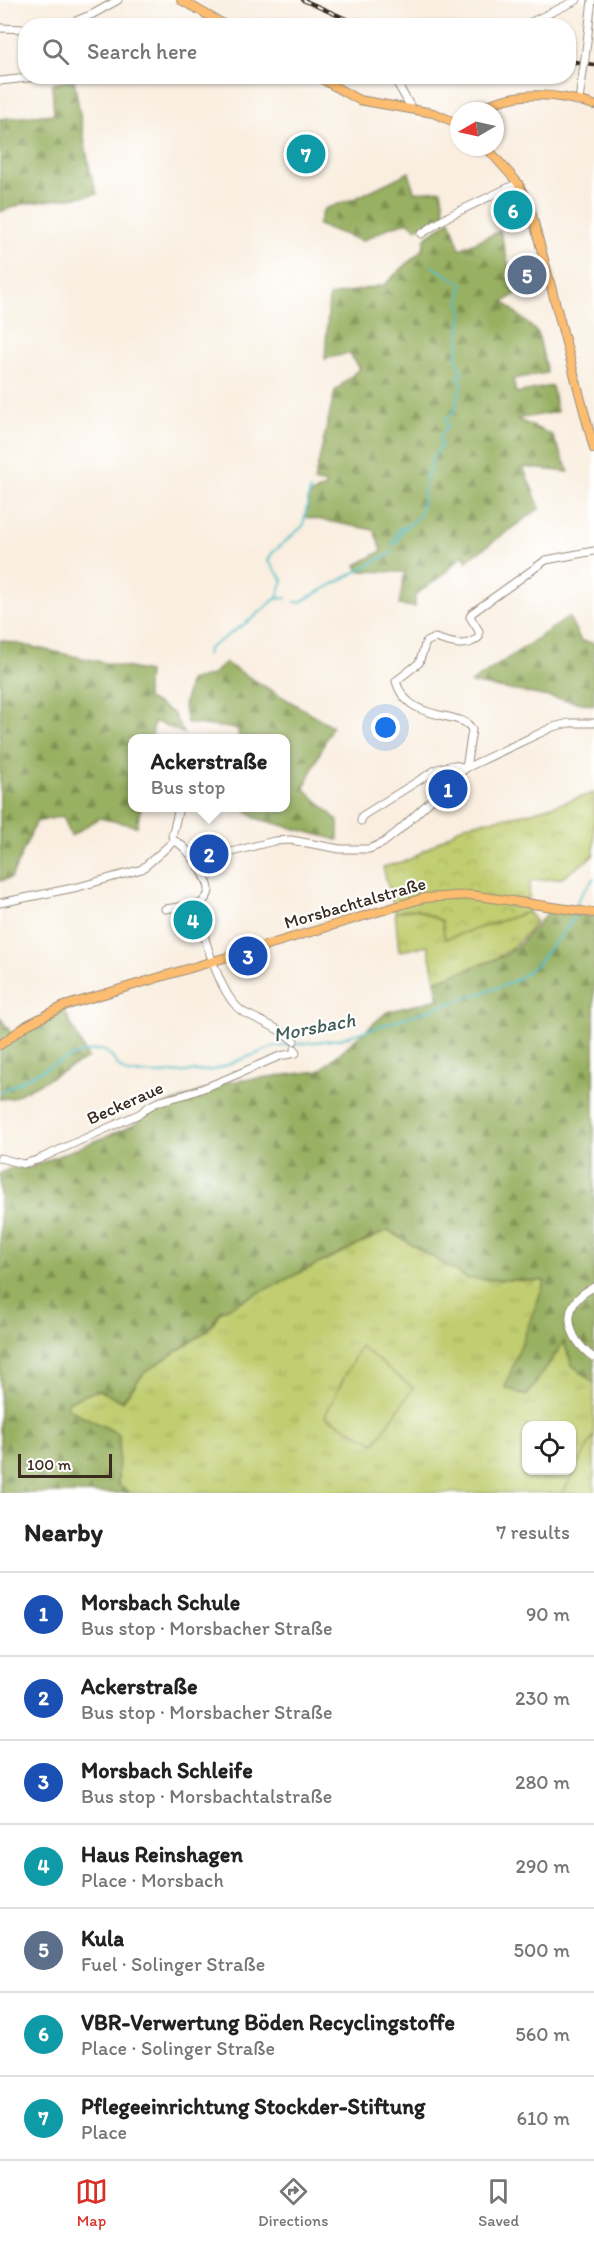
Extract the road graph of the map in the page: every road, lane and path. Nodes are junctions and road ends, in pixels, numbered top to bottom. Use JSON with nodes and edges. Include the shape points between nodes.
{"nodes":[{"id":1,"x":118,"y":0,"type":"edge"},
{"id":2,"x":181,"y":0,"type":"edge"},
{"id":3,"x":577,"y":0,"type":"edge"},
{"id":4,"x":592,"y":0,"type":"edge"},
{"id":5,"x":85,"y":18,"type":"edge"},
{"id":6,"x":213,"y":18,"type":"edge"},
{"id":7,"x":540,"y":18,"type":"edge"},
{"id":8,"x":0,"y":28,"type":"edge"},
{"id":9,"x":18,"y":29,"type":"edge"},
{"id":10,"x":18,"y":79,"type":"edge"},
{"id":11,"x":0,"y":81,"type":"edge"},
{"id":12,"x":328,"y":84,"type":"edge"},
{"id":13,"x":398,"y":84,"type":"edge"},
{"id":14,"x":331,"y":86,"type":"joint"},
{"id":15,"x":579,"y":100,"type":"junction"},
{"id":16,"x":497,"y":102,"type":"edge"},
{"id":17,"x":594,"y":105,"type":"edge"},
{"id":18,"x":412,"y":109,"type":"junction"},
{"id":19,"x":450,"y":119,"type":"edge"},
{"id":20,"x":494,"y":156,"type":"edge"},
{"id":21,"x":518,"y":183,"type":"junction"},
{"id":22,"x":421,"y":234,"type":"dead end"},
{"id":23,"x":594,"y":448,"type":"edge"},
{"id":24,"x":594,"y":551,"type":"edge"},
{"id":25,"x":594,"y":723,"type":"edge"},
{"id":26,"x":466,"y":768,"type":"junction"},
{"id":27,"x":177,"y":812,"type":"edge"},
{"id":28,"x":361,"y":821,"type":"dead end"},
{"id":29,"x":174,"y":841,"type":"junction"},
{"id":30,"x":197,"y":863,"type":"junction"},
{"id":31,"x":0,"y":903,"type":"edge"},
{"id":32,"x":200,"y":904,"type":"junction"},
{"id":33,"x":165,"y":909,"type":"dead end"},
{"id":34,"x":591,"y":913,"type":"edge"},
{"id":35,"x":214,"y":962,"type":"junction"},
{"id":36,"x":0,"y":1045,"type":"edge"},
{"id":37,"x":0,"y":1158,"type":"edge"},
{"id":38,"x":594,"y":1287,"type":"edge"},
{"id":39,"x":594,"y":1358,"type":"edge"}],
"edges":[{"from":1,"to":5,"type":"street"},
{"from":2,"to":6,"type":"main road"},
{"from":3,"to":7,"type":"street"},
{"from":4,"to":15,"type":"street","bridge":true},
{"from":8,"to":9,"type":"street"},
{"from":10,"to":11,"type":"street"},
{"from":12,"to":14,"type":"main road"},
{"from":13,"to":18,"type":"street"},
{"from":14,"to":18,"type":"main road","via":[[358,100]]},
{"from":15,"to":16,"type":"main road","via":[[540,94]]},
{"from":15,"to":17,"type":"main road"},
{"from":18,"to":19,"type":"main road"},
{"from":20,"to":21,"type":"main road"},
{"from":21,"to":22,"type":"street"},
{"from":21,"to":23,"type":"main road","via":[[532,214]]},
{"from":24,"to":26,"type":"street","via":[[546,560],[472,613],[470,617],[479,631],[475,641],[450,643],[430,638],[419,663],[396,681],[402,695],[417,708],[470,725]]},
{"from":25,"to":26,"type":"street","via":[[552,727]]},
{"from":26,"to":28,"type":"street","via":[[453,765],[437,769],[362,816]]},
{"from":26,"to":30,"type":"street","via":[[397,832],[369,849],[274,841]]},
{"from":27,"to":29,"type":"street"},
{"from":29,"to":30,"type":"street"},
{"from":29,"to":31,"type":"street","via":[[142,869],[78,888]]},
{"from":30,"to":32,"type":"street","via":[[208,888]]},
{"from":32,"to":33,"type":"street"},
{"from":32,"to":35,"type":"street","via":[[199,919]]},
{"from":34,"to":35,"type":"main road","name":"Morsbachtalstraße","via":[[471,895],[434,896]]},
{"from":35,"to":36,"type":"main road","name":"Morsbachtalstraße","via":[[64,1006],[27,1025]]},
{"from":35,"to":37,"type":"street","name":"Beckeraue","via":[[238,1008],[295,1048],[183,1096],[162,1099],[141,1113],[37,1160],[23,1164]]},
{"from":38,"to":39,"type":"street","via":[[579,1299],[569,1322],[575,1341]]}]}
